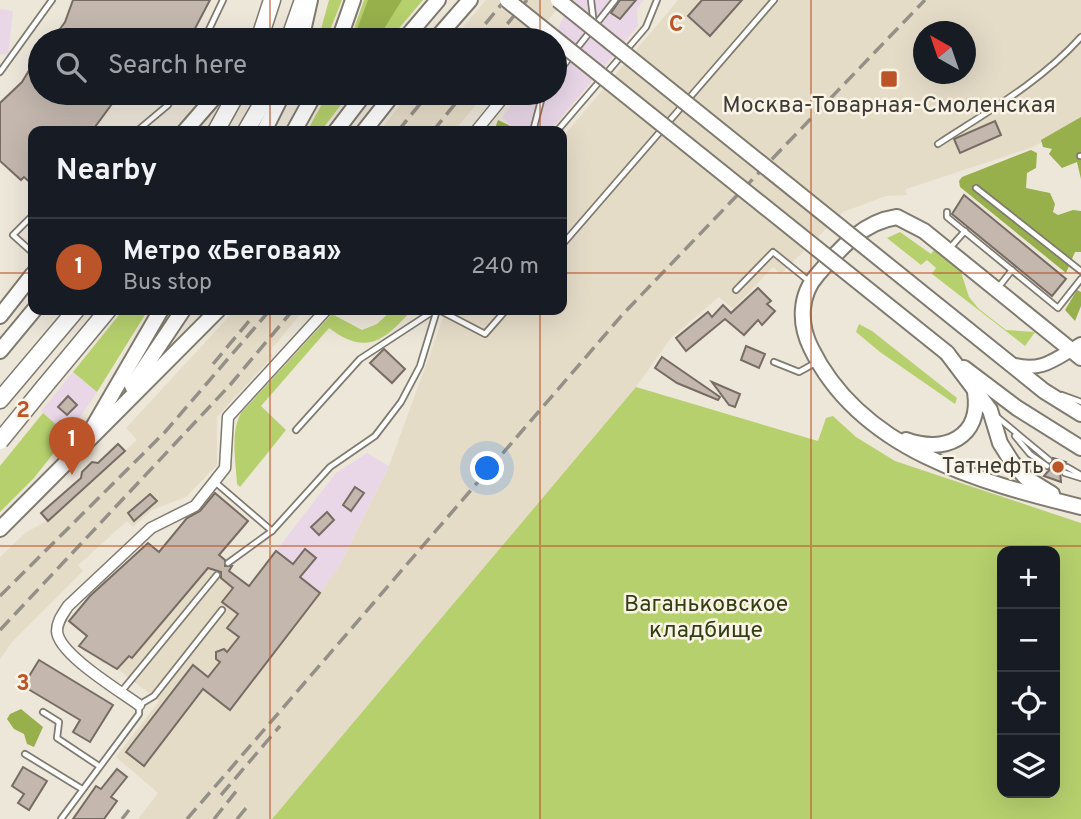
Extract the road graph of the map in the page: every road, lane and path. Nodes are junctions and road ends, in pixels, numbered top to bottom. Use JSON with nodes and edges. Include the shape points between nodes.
{"nodes":[{"id":1,"x":52,"y":0,"type":"edge"},
{"id":2,"x":223,"y":0,"type":"edge"},
{"id":3,"x":272,"y":0,"type":"edge"},
{"id":4,"x":303,"y":0,"type":"edge"},
{"id":5,"x":310,"y":0,"type":"edge"},
{"id":6,"x":353,"y":0,"type":"edge"},
{"id":7,"x":438,"y":0,"type":"edge"},
{"id":8,"x":470,"y":0,"type":"edge"},
{"id":9,"x":507,"y":0,"type":"edge"},
{"id":10,"x":515,"y":0,"type":"edge"},
{"id":11,"x":558,"y":0,"type":"edge"},
{"id":12,"x":591,"y":0,"type":"edge"},
{"id":13,"x":615,"y":0,"type":"edge"},
{"id":14,"x":657,"y":0,"type":"edge"},
{"id":15,"x":774,"y":0,"type":"edge"},
{"id":16,"x":267,"y":17,"type":"junction"},
{"id":17,"x":594,"y":26,"type":"junction"},
{"id":18,"x":31,"y":28,"type":"edge"},
{"id":19,"x":210,"y":28,"type":"edge"},
{"id":20,"x":260,"y":28,"type":"edge"},
{"id":21,"x":263,"y":28,"type":"edge"},
{"id":22,"x":293,"y":28,"type":"edge"},
{"id":23,"x":304,"y":28,"type":"edge"},
{"id":24,"x":343,"y":28,"type":"edge"},
{"id":25,"x":414,"y":28,"type":"edge"},
{"id":26,"x":446,"y":28,"type":"edge"},
{"id":27,"x":540,"y":28,"type":"edge"},
{"id":28,"x":542,"y":28,"type":"edge"},
{"id":29,"x":28,"y":32,"type":"edge"},
{"id":30,"x":1081,"y":37,"type":"edge"},
{"id":31,"x":567,"y":50,"type":"edge"},
{"id":32,"x":567,"y":61,"type":"edge"},
{"id":33,"x":3,"y":65,"type":"edge"},
{"id":34,"x":0,"y":72,"type":"edge"},
{"id":35,"x":166,"y":105,"type":"edge"},
{"id":36,"x":208,"y":105,"type":"edge"},
{"id":37,"x":230,"y":105,"type":"edge"},
{"id":38,"x":261,"y":105,"type":"edge"},
{"id":39,"x":277,"y":105,"type":"edge"},
{"id":40,"x":308,"y":105,"type":"edge"},
{"id":41,"x":356,"y":105,"type":"edge"},
{"id":42,"x":385,"y":105,"type":"edge"},
{"id":43,"x":498,"y":105,"type":"edge"},
{"id":44,"x":541,"y":105,"type":"edge"},
{"id":45,"x":143,"y":126,"type":"edge"},
{"id":46,"x":189,"y":126,"type":"edge"},
{"id":47,"x":219,"y":126,"type":"edge"},
{"id":48,"x":249,"y":126,"type":"edge"},
{"id":49,"x":266,"y":126,"type":"edge"},
{"id":50,"x":297,"y":126,"type":"edge"},
{"id":51,"x":340,"y":126,"type":"edge"},
{"id":52,"x":368,"y":126,"type":"edge"},
{"id":53,"x":481,"y":126,"type":"edge"},
{"id":54,"x":534,"y":126,"type":"edge"},
{"id":55,"x":561,"y":126,"type":"edge"},
{"id":56,"x":938,"y":144,"type":"dead end"},
{"id":57,"x":976,"y":188,"type":"dead end"},
{"id":58,"x":947,"y":212,"type":"dead end"},
{"id":59,"x":28,"y":220,"type":"edge"},
{"id":60,"x":965,"y":231,"type":"junction"},
{"id":61,"x":567,"y":239,"type":"edge"},
{"id":62,"x":28,"y":248,"type":"edge"},
{"id":63,"x":948,"y":250,"type":"junction"},
{"id":64,"x":1012,"y":270,"type":"junction"},
{"id":65,"x":1081,"y":271,"type":"edge"},
{"id":66,"x":1081,"y":279,"type":"edge"},
{"id":67,"x":28,"y":280,"type":"edge"},
{"id":68,"x":811,"y":282,"type":"junction"},
{"id":69,"x":996,"y":289,"type":"junction"},
{"id":70,"x":736,"y":290,"type":"dead end"},
{"id":71,"x":29,"y":315,"type":"edge"},
{"id":72,"x":72,"y":315,"type":"edge"},
{"id":73,"x":104,"y":315,"type":"edge"},
{"id":74,"x":158,"y":315,"type":"edge"},
{"id":75,"x":180,"y":315,"type":"edge"},
{"id":76,"x":213,"y":315,"type":"edge"},
{"id":77,"x":321,"y":315,"type":"edge"},
{"id":78,"x":429,"y":315,"type":"edge"},
{"id":79,"x":435,"y":315,"type":"edge"},
{"id":80,"x":447,"y":315,"type":"edge"},
{"id":81,"x":502,"y":315,"type":"edge"},
{"id":82,"x":0,"y":316,"type":"edge"},
{"id":83,"x":0,"y":351,"type":"edge"},
{"id":84,"x":1078,"y":351,"type":"edge"},
{"id":85,"x":947,"y":353,"type":"junction"},
{"id":86,"x":774,"y":362,"type":"dead end"},
{"id":87,"x":818,"y":362,"type":"junction"},
{"id":88,"x":1007,"y":363,"type":"junction"},
{"id":89,"x":1044,"y":391,"type":"junction"},
{"id":90,"x":975,"y":392,"type":"junction"},
{"id":91,"x":1065,"y":396,"type":"junction"},
{"id":92,"x":1081,"y":396,"type":"edge"},
{"id":93,"x":0,"y":400,"type":"edge"},
{"id":94,"x":1081,"y":402,"type":"edge"},
{"id":95,"x":990,"y":410,"type":"junction"},
{"id":96,"x":1081,"y":414,"type":"edge"},
{"id":97,"x":296,"y":430,"type":"dead end"},
{"id":98,"x":1010,"y":430,"type":"junction"},
{"id":99,"x":887,"y":432,"type":"junction"},
{"id":100,"x":90,"y":439,"type":"junction"},
{"id":101,"x":0,"y":441,"type":"edge"},
{"id":102,"x":1081,"y":448,"type":"edge"},
{"id":103,"x":1049,"y":460,"type":"dead end"},
{"id":104,"x":64,"y":466,"type":"junction"},
{"id":105,"x":1047,"y":466,"type":"dead end"},
{"id":106,"x":1066,"y":470,"type":"dead end"},
{"id":107,"x":1081,"y":476,"type":"edge"},
{"id":108,"x":215,"y":482,"type":"junction"},
{"id":109,"x":1074,"y":506,"type":"edge"},
{"id":110,"x":0,"y":528,"type":"edge"},
{"id":111,"x":272,"y":531,"type":"junction"},
{"id":112,"x":228,"y":563,"type":"dead end"},
{"id":113,"x":217,"y":575,"type":"dead end"},
{"id":114,"x":222,"y":610,"type":"dead end"},
{"id":115,"x":121,"y":692,"type":"junction"},
{"id":116,"x":139,"y":705,"type":"junction"},
{"id":117,"x":43,"y":712,"type":"dead end"},
{"id":118,"x":25,"y":754,"type":"dead end"},
{"id":119,"x":99,"y":766,"type":"junction"},
{"id":120,"x":82,"y":789,"type":"junction"},
{"id":121,"x":61,"y":819,"type":"edge"}],
"edges":[{"from":1,"to":18,"type":"lane"},
{"from":2,"to":19,"type":"lane"},
{"from":3,"to":16,"type":"main road"},
{"from":4,"to":22,"type":"main road"},
{"from":5,"to":23,"type":"main road"},
{"from":6,"to":24,"type":"main road"},
{"from":7,"to":25,"type":"main road"},
{"from":8,"to":26,"type":"main road"},
{"from":9,"to":27,"type":"main road","bridge":true},
{"from":10,"to":28,"type":"main road","bridge":true},
{"from":11,"to":88,"type":"main road","bridge":true},
{"from":12,"to":17,"type":"lane"},
{"from":13,"to":17,"type":"lane"},
{"from":14,"to":55,"type":"lane","via":[[646,27]]},
{"from":15,"to":61,"type":"lane"},
{"from":16,"to":20,"type":"main road"},
{"from":16,"to":21,"type":"main road"},
{"from":17,"to":32,"type":"lane"},
{"from":29,"to":33,"type":"lane"},
{"from":30,"to":56,"type":"lane","via":[[1004,102]]},
{"from":31,"to":85,"type":"main road","bridge":true},
{"from":33,"to":34,"type":"lane"},
{"from":35,"to":45,"type":"lane"},
{"from":36,"to":46,"type":"main road"},
{"from":37,"to":47,"type":"main road"},
{"from":38,"to":48,"type":"main road"},
{"from":39,"to":49,"type":"main road"},
{"from":40,"to":50,"type":"main road"},
{"from":41,"to":51,"type":"main road"},
{"from":42,"to":52,"type":"main road"},
{"from":43,"to":53,"type":"street"},
{"from":44,"to":54,"type":"lane"},
{"from":57,"to":65,"type":"lane"},
{"from":58,"to":60,"type":"lane"},
{"from":59,"to":62,"type":"lane","via":[[13,235]]},
{"from":60,"to":63,"type":"lane"},
{"from":60,"to":64,"type":"lane"},
{"from":63,"to":68,"type":"main road","via":[[910,221],[885,219],[864,229]]},
{"from":63,"to":69,"type":"main road"},
{"from":64,"to":66,"type":"lane","via":[[1058,308]]},
{"from":64,"to":69,"type":"lane"},
{"from":67,"to":82,"type":"main road"},
{"from":68,"to":70,"type":"lane","via":[[773,252]]},
{"from":68,"to":87,"type":"main road","via":[[803,322]]},
{"from":69,"to":84,"type":"main road"},
{"from":71,"to":83,"type":"main road"},
{"from":72,"to":93,"type":"main road"},
{"from":73,"to":101,"type":"main road","bridge":true},
{"from":74,"to":104,"type":"main road","via":[[99,419]]},
{"from":75,"to":100,"type":"main road","via":[[143,372]]},
{"from":76,"to":100,"type":"main road"},
{"from":77,"to":108,"type":"street","via":[[228,417],[227,460]]},
{"from":78,"to":97,"type":"lane","via":[[360,359]]},
{"from":79,"to":111,"type":"lane","via":[[420,366],[401,402],[375,436],[330,467]]},
{"from":80,"to":81,"type":"lane","via":[[485,334]]},
{"from":84,"to":88,"type":"street","via":[[1035,368]]},
{"from":85,"to":90,"type":"main road"},
{"from":85,"to":102,"type":"main road","via":[[1017,408]]},
{"from":86,"to":87,"type":"lane","via":[[799,372]]},
{"from":87,"to":99,"type":"main road","via":[[849,402]]},
{"from":88,"to":89,"type":"main road"},
{"from":89,"to":91,"type":"lane"},
{"from":89,"to":96,"type":"main road"},
{"from":90,"to":95,"type":"main road"},
{"from":90,"to":99,"type":"main road","via":[[972,422],[947,445],[929,446]]},
{"from":91,"to":92,"type":"lane"},
{"from":91,"to":94,"type":"lane"},
{"from":95,"to":98,"type":"lane"},
{"from":95,"to":109,"type":"main road","via":[[1000,443],[1019,471]]},
{"from":98,"to":103,"type":"lane"},
{"from":98,"to":105,"type":"lane"},
{"from":99,"to":109,"type":"main road","via":[[933,462]]},
{"from":100,"to":104,"type":"main road"},
{"from":104,"to":110,"type":"main road"},
{"from":106,"to":107,"type":"lane"},
{"from":108,"to":111,"type":"lane"},
{"from":108,"to":115,"type":"street","via":[[191,509],[151,528],[68,606],[58,621],[58,639],[68,652]]},
{"from":111,"to":112,"type":"lane"},
{"from":113,"to":115,"type":"lane"},
{"from":114,"to":116,"type":"lane","via":[[154,696]]},
{"from":115,"to":116,"type":"street"},
{"from":116,"to":119,"type":"lane","via":[[139,714]]},
{"from":117,"to":119,"type":"lane","via":[[59,722],[57,738]]},
{"from":118,"to":120,"type":"lane"},
{"from":119,"to":120,"type":"lane"},
{"from":120,"to":121,"type":"lane"}]}
